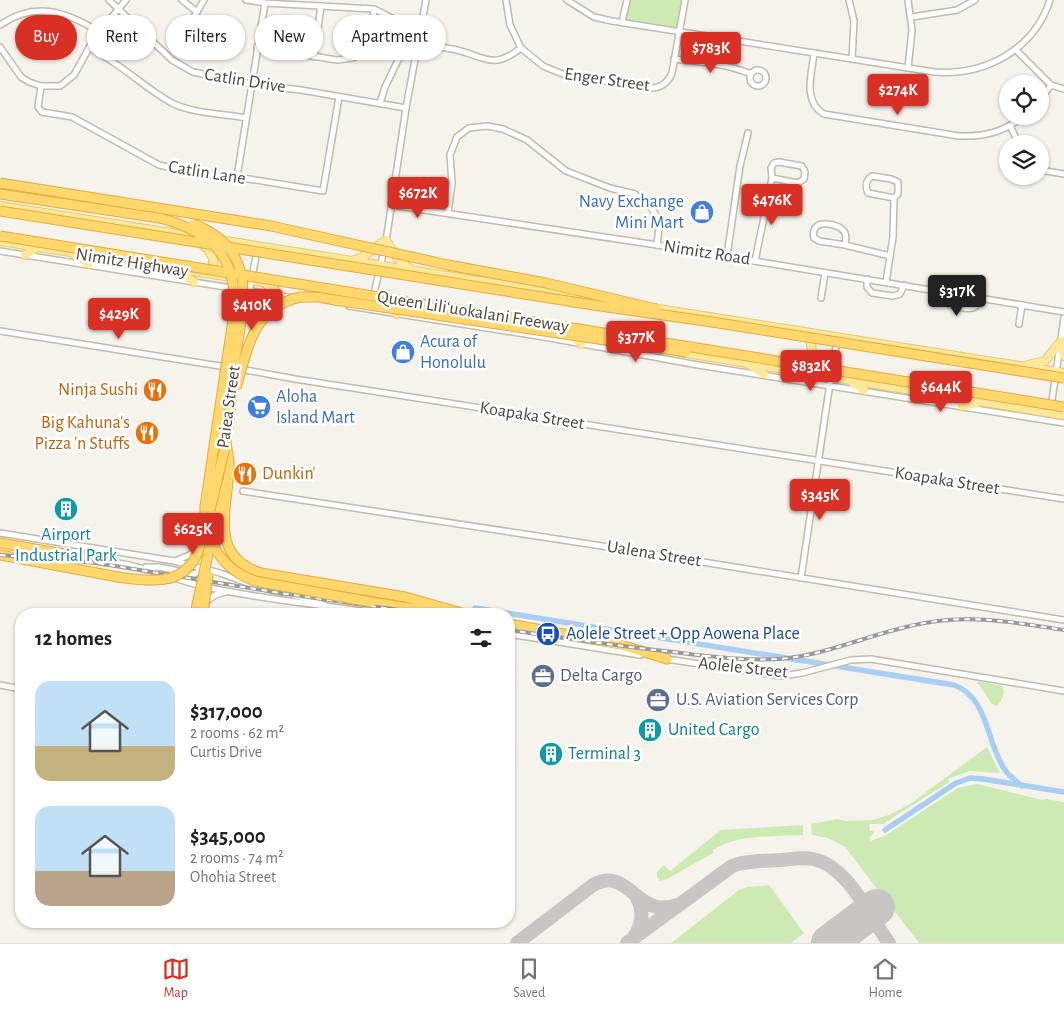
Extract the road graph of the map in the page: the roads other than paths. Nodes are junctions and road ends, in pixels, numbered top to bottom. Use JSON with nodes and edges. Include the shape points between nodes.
{"nodes":[{"id":1,"x":109,"y":0,"type":"edge"},
{"id":2,"x":126,"y":0,"type":"edge"},
{"id":3,"x":182,"y":0,"type":"edge"},
{"id":4,"x":204,"y":0,"type":"edge"},
{"id":5,"x":246,"y":0,"type":"edge"},
{"id":6,"x":426,"y":0,"type":"edge"},
{"id":7,"x":506,"y":0,"type":"edge"},
{"id":8,"x":567,"y":0,"type":"edge"},
{"id":9,"x":627,"y":0,"type":"edge"},
{"id":10,"x":685,"y":0,"type":"edge"},
{"id":11,"x":849,"y":0,"type":"edge"},
{"id":12,"x":908,"y":0,"type":"edge"},
{"id":13,"x":974,"y":0,"type":"edge"},
{"id":14,"x":1050,"y":0,"type":"edge"},
{"id":15,"x":264,"y":4,"type":"junction"},
{"id":16,"x":321,"y":6,"type":"junction"},
{"id":17,"x":118,"y":8,"type":"junction"},
{"id":18,"x":374,"y":9,"type":"junction"},
{"id":19,"x":197,"y":12,"type":"junction"},
{"id":20,"x":112,"y":15,"type":"edge"},
{"id":21,"x":195,"y":15,"type":"edge"},
{"id":22,"x":262,"y":15,"type":"edge"},
{"id":23,"x":320,"y":15,"type":"edge"},
{"id":24,"x":423,"y":15,"type":"edge"},
{"id":25,"x":912,"y":17,"type":"junction"},
{"id":26,"x":622,"y":22,"type":"junction"},
{"id":27,"x":0,"y":25,"type":"edge"},
{"id":28,"x":87,"y":25,"type":"edge"},
{"id":29,"x":679,"y":32,"type":"junction"},
{"id":30,"x":0,"y":47,"type":"edge"},
{"id":31,"x":521,"y":48,"type":"junction"},
{"id":32,"x":446,"y":49,"type":"edge"},
{"id":33,"x":1015,"y":49,"type":"junction"},
{"id":34,"x":87,"y":53,"type":"edge"},
{"id":35,"x":814,"y":53,"type":"junction"},
{"id":36,"x":323,"y":58,"type":"edge"},
{"id":37,"x":255,"y":59,"type":"edge"},
{"id":38,"x":674,"y":59,"type":"junction"},
{"id":39,"x":852,"y":59,"type":"junction"},
{"id":40,"x":112,"y":60,"type":"edge"},
{"id":41,"x":415,"y":60,"type":"edge"},
{"id":42,"x":908,"y":68,"type":"junction"},
{"id":43,"x":751,"y":74,"type":"dead end"},
{"id":44,"x":251,"y":84,"type":"junction"},
{"id":45,"x":1051,"y":85,"type":"junction"},
{"id":46,"x":41,"y":86,"type":"junction"},
{"id":47,"x":1049,"y":88,"type":"edge"},
{"id":48,"x":1064,"y":89,"type":"edge"},
{"id":49,"x":339,"y":96,"type":"junction"},
{"id":50,"x":380,"y":103,"type":"junction"},
{"id":51,"x":406,"y":108,"type":"junction"},
{"id":52,"x":246,"y":118,"type":"junction"},
{"id":53,"x":1010,"y":126,"type":"joint"},
{"id":54,"x":748,"y":133,"type":"dead end"},
{"id":55,"x":1014,"y":135,"type":"edge"},
{"id":56,"x":1049,"y":172,"type":"edge"},
{"id":57,"x":1064,"y":174,"type":"edge"},
{"id":58,"x":237,"y":177,"type":"junction"},
{"id":59,"x":772,"y":178,"type":"junction"},
{"id":60,"x":0,"y":183,"type":"edge"},
{"id":61,"x":0,"y":194,"type":"edge"},
{"id":62,"x":894,"y":198,"type":"junction"},
{"id":63,"x":391,"y":205,"type":"junction"},
{"id":64,"x":0,"y":206,"type":"edge"},
{"id":65,"x":0,"y":211,"type":"edge"},
{"id":66,"x":448,"y":213,"type":"junction"},
{"id":67,"x":160,"y":218,"type":"junction"},
{"id":68,"x":0,"y":236,"type":"edge"},
{"id":69,"x":193,"y":236,"type":"junction"},
{"id":70,"x":386,"y":240,"type":"junction"},
{"id":71,"x":0,"y":241,"type":"edge"},
{"id":72,"x":657,"y":245,"type":"junction"},
{"id":73,"x":845,"y":245,"type":"junction"},
{"id":74,"x":258,"y":246,"type":"junction"},
{"id":75,"x":38,"y":248,"type":"junction"},
{"id":76,"x":0,"y":251,"type":"edge"},
{"id":77,"x":71,"y":253,"type":"junction"},
{"id":78,"x":25,"y":255,"type":"junction"},
{"id":79,"x":727,"y":256,"type":"junction"},
{"id":80,"x":890,"y":256,"type":"junction"},
{"id":81,"x":754,"y":261,"type":"junction"},
{"id":82,"x":350,"y":262,"type":"junction"},
{"id":83,"x":89,"y":264,"type":"junction"},
{"id":84,"x":381,"y":266,"type":"junction"},
{"id":85,"x":173,"y":269,"type":"junction"},
{"id":86,"x":414,"y":272,"type":"junction"},
{"id":87,"x":197,"y":273,"type":"junction"},
{"id":88,"x":825,"y":273,"type":"junction"},
{"id":89,"x":866,"y":279,"type":"junction"},
{"id":90,"x":252,"y":281,"type":"junction"},
{"id":91,"x":194,"y":282,"type":"junction"},
{"id":92,"x":886,"y":282,"type":"junction"},
{"id":93,"x":265,"y":283,"type":"junction"},
{"id":94,"x":904,"y":285,"type":"junction"},
{"id":95,"x":250,"y":291,"type":"junction"},
{"id":96,"x":943,"y":291,"type":"junction"},
{"id":97,"x":280,"y":295,"type":"junction"},
{"id":98,"x":821,"y":298,"type":"dead end"},
{"id":99,"x":980,"y":298,"type":"junction"},
{"id":100,"x":374,"y":299,"type":"junction"},
{"id":101,"x":384,"y":301,"type":"junction"},
{"id":102,"x":1022,"y":305,"type":"junction"},
{"id":103,"x":370,"y":310,"type":"junction"},
{"id":104,"x":1064,"y":312,"type":"edge"},
{"id":105,"x":397,"y":314,"type":"junction"},
{"id":106,"x":1064,"y":318,"type":"edge"},
{"id":107,"x":495,"y":322,"type":"junction"},
{"id":108,"x":712,"y":322,"type":"junction"},
{"id":109,"x":1019,"y":324,"type":"dead end"},
{"id":110,"x":480,"y":327,"type":"junction"},
{"id":111,"x":0,"y":330,"type":"edge"},
{"id":112,"x":802,"y":331,"type":"junction"},
{"id":113,"x":569,"y":334,"type":"junction"},
{"id":114,"x":838,"y":338,"type":"junction"},
{"id":115,"x":1061,"y":341,"type":"junction"},
{"id":116,"x":581,"y":344,"type":"junction"},
{"id":117,"x":1064,"y":356,"type":"edge"},
{"id":118,"x":746,"y":363,"type":"junction"},
{"id":119,"x":1024,"y":366,"type":"junction"},
{"id":120,"x":235,"y":368,"type":"junction"},
{"id":121,"x":786,"y":370,"type":"junction"},
{"id":122,"x":1060,"y":372,"type":"edge"},
{"id":123,"x":764,"y":374,"type":"junction"},
{"id":124,"x":1064,"y":378,"type":"edge"},
{"id":125,"x":848,"y":380,"type":"junction"},
{"id":126,"x":831,"y":381,"type":"junction"},
{"id":127,"x":934,"y":387,"type":"junction"},
{"id":128,"x":864,"y":390,"type":"junction"},
{"id":129,"x":982,"y":402,"type":"junction"},
{"id":130,"x":231,"y":405,"type":"junction"},
{"id":131,"x":962,"y":406,"type":"junction"},
{"id":132,"x":1064,"y":407,"type":"edge"},
{"id":133,"x":1050,"y":412,"type":"junction"},
{"id":134,"x":1064,"y":415,"type":"edge"},
{"id":135,"x":1064,"y":422,"type":"edge"},
{"id":136,"x":226,"y":443,"type":"junction"},
{"id":137,"x":819,"y":460,"type":"junction"},
{"id":138,"x":243,"y":491,"type":"dead end"},
{"id":139,"x":1064,"y":499,"type":"edge"},
{"id":140,"x":214,"y":517,"type":"junction"},
{"id":141,"x":0,"y":533,"type":"edge"},
{"id":142,"x":0,"y":543,"type":"edge"},
{"id":143,"x":0,"y":555,"type":"edge"},
{"id":144,"x":105,"y":561,"type":"junction"},
{"id":145,"x":174,"y":561,"type":"junction"},
{"id":146,"x":140,"y":567,"type":"junction"},
{"id":147,"x":206,"y":569,"type":"junction"},
{"id":148,"x":801,"y":578,"type":"junction"},
{"id":149,"x":204,"y":586,"type":"junction"},
{"id":150,"x":229,"y":591,"type":"junction"},
{"id":151,"x":324,"y":605,"type":"junction"},
{"id":152,"x":200,"y":608,"type":"edge"},
{"id":153,"x":200,"y":608,"type":"edge"},
{"id":154,"x":202,"y":608,"type":"edge"},
{"id":155,"x":323,"y":608,"type":"edge"},
{"id":156,"x":343,"y":608,"type":"edge"},
{"id":157,"x":408,"y":608,"type":"edge"},
{"id":158,"x":443,"y":608,"type":"edge"},
{"id":159,"x":1064,"y":620,"type":"edge"},
{"id":160,"x":515,"y":625,"type":"edge"},
{"id":161,"x":515,"y":635,"type":"edge"},
{"id":162,"x":667,"y":659,"type":"junction"},
{"id":163,"x":0,"y":684,"type":"edge"},
{"id":164,"x":15,"y":687,"type":"edge"},
{"id":165,"x":1064,"y":691,"type":"edge"}],
"edges":[{"from":1,"to":17,"type":"street","name":"Catlin Drive"},
{"from":2,"to":17,"type":"street"},
{"from":3,"to":19,"type":"street"},
{"from":4,"to":19,"type":"street"},
{"from":5,"to":15,"type":"street"},
{"from":6,"to":24,"type":"street"},
{"from":7,"to":31,"type":"street","name":"Enger Street","via":[[510,25]]},
{"from":8,"to":26,"type":"street","via":[[594,17]]},
{"from":9,"to":26,"type":"street"},
{"from":10,"to":29,"type":"street","name":"Enger Street"},
{"from":11,"to":39,"type":"street","via":[[854,22]]},
{"from":12,"to":25,"type":"street"},
{"from":13,"to":25,"type":"street","via":[[957,10]]},
{"from":14,"to":33,"type":"street","via":[[1039,23]]},
{"from":15,"to":16,"type":"street"},
{"from":15,"to":22,"type":"street"},
{"from":16,"to":18,"type":"street"},
{"from":16,"to":23,"type":"street"},
{"from":17,"to":20,"type":"street"},
{"from":17,"to":44,"type":"street","name":"Catlin Drive","via":[[172,60],[192,72]]},
{"from":18,"to":36,"type":"street","via":[[371,36],[365,51],[353,58]]},
{"from":18,"to":50,"type":"street","via":[[392,18],[401,32],[402,52]]},
{"from":19,"to":21,"type":"street"},
{"from":25,"to":42,"type":"street"},
{"from":26,"to":29,"type":"street"},
{"from":27,"to":28,"type":"street","via":[[26,12],[48,11],[68,14]]},
{"from":29,"to":35,"type":"street"},
{"from":29,"to":38,"type":"street","name":"Enger Street"},
{"from":30,"to":46,"type":"street","via":[[21,77]]},
{"from":31,"to":32,"type":"street","via":[[506,57],[487,60]]},
{"from":31,"to":38,"type":"street","name":"Enger Street","via":[[543,66],[560,74],[650,88],[669,80]]},
{"from":33,"to":42,"type":"street","via":[[990,65],[960,72]]},
{"from":33,"to":45,"type":"street"},
{"from":34,"to":46,"type":"street","via":[[74,75],[60,86]]},
{"from":35,"to":39,"type":"street"},
{"from":35,"to":53,"type":"street","via":[[809,94],[817,110],[824,114],[959,136],[980,136]]},
{"from":37,"to":44,"type":"street"},
{"from":38,"to":43,"type":"street"},
{"from":39,"to":42,"type":"street"},
{"from":40,"to":52,"type":"street","via":[[171,103]]},
{"from":41,"to":51,"type":"street"},
{"from":44,"to":49,"type":"street","name":"Catlin Drive"},
{"from":44,"to":52,"type":"street"},
{"from":45,"to":47,"type":"street"},
{"from":45,"to":48,"type":"street"},
{"from":46,"to":58,"type":"street","name":"Catlin Lane","via":[[38,107],[42,112],[72,117],[159,166]]},
{"from":49,"to":50,"type":"street","name":"Catlin Drive"},
{"from":49,"to":58,"type":"street","name":"Catlin Lane","via":[[322,191]]},
{"from":50,"to":51,"type":"street","name":"Catlin Drive"},
{"from":51,"to":63,"type":"street"},
{"from":52,"to":58,"type":"street"},
{"from":53,"to":55,"type":"street"},
{"from":54,"to":79,"type":"street"},
{"from":56,"to":57,"type":"street"},
{"from":59,"to":59,"type":"street","via":[[774,163],[802,166],[805,170],[804,179],[798,183]]},
{"from":59,"to":81,"type":"street"},
{"from":60,"to":108,"type":"highway","bridge":true,"via":[[272,226],[546,283]]},
{"from":61,"to":67,"type":"highway"},
{"from":62,"to":62,"type":"street","via":[[868,193],[868,179],[872,176],[898,182],[898,194]]},
{"from":62,"to":80,"type":"street"},
{"from":63,"to":66,"type":"street","name":"Nimitz Road"},
{"from":63,"to":70,"type":"street"},
{"from":64,"to":69,"type":"main road","name":"Nimitz Highway"},
{"from":65,"to":108,"type":"highway","name":"Queen Liliʻuokalani Freeway","bridge":true},
{"from":66,"to":72,"type":"street","name":"Nimitz Road"},
{"from":66,"to":72,"type":"street","via":[[452,183],[450,155],[457,137],[469,128],[487,126],[527,140],[566,171],[635,194],[649,204],[656,215],[659,227]]},
{"from":67,"to":130,"type":"highway","bridge":true,"via":[[191,223],[211,232],[228,247],[239,266],[244,293]]},
{"from":67,"to":157,"type":"highway","bridge":true,"via":[[191,228],[208,239],[224,259],[234,285],[234,313],[205,506],[207,528],[214,548],[230,567],[255,581]]},
{"from":68,"to":127,"type":"highway","name":"Queen Liliʻuokalani Freeway","bridge":true},
{"from":69,"to":74,"type":"main road","name":"Nimitz Highway"},
{"from":69,"to":87,"type":"main road","via":[[210,251],[214,263],[207,272]]},
{"from":70,"to":82,"type":"main road"},
{"from":70,"to":84,"type":"street"},
{"from":70,"to":86,"type":"main road","via":[[394,256]]},
{"from":71,"to":75,"type":"main road","name":"Nimitz Highway"},
{"from":72,"to":79,"type":"street","name":"Nimitz Road"},
{"from":73,"to":73,"type":"street","via":[[819,241],[812,232],[820,224],[841,227],[846,236]]},
{"from":73,"to":80,"type":"street"},
{"from":74,"to":82,"type":"main road","name":"Nimitz Highway"},
{"from":74,"to":90,"type":"street","name":"Paiea Street"},
{"from":75,"to":77,"type":"main road","name":"Nimitz Highway"},
{"from":75,"to":78,"type":"main road"},
{"from":76,"to":78,"type":"street"},
{"from":77,"to":83,"type":"main road"},
{"from":77,"to":85,"type":"main road","name":"Nimitz Highway"},
{"from":78,"to":83,"type":"street"},
{"from":79,"to":81,"type":"street","name":"Nimitz Road"},
{"from":80,"to":92,"type":"street"},
{"from":81,"to":88,"type":"street","name":"Nimitz Road"},
{"from":82,"to":84,"type":"main road","name":"Nimitz Highway"},
{"from":83,"to":91,"type":"street"},
{"from":84,"to":86,"type":"main road","name":"Nimitz Highway"},
{"from":84,"to":100,"type":"street"},
{"from":85,"to":87,"type":"main road","name":"Nimitz Highway"},
{"from":85,"to":91,"type":"main road"},
{"from":86,"to":112,"type":"main road","name":"Nimitz Highway"},
{"from":87,"to":90,"type":"main road","name":"Nimitz Highway"},
{"from":88,"to":89,"type":"street","name":"Nimitz Road"},
{"from":88,"to":98,"type":"street"},
{"from":89,"to":92,"type":"street","name":"Nimitz Road"},
{"from":89,"to":94,"type":"street","via":[[872,292],[893,296],[900,294]]},
{"from":90,"to":93,"type":"main road","name":"Nimitz Highway"},
{"from":90,"to":95,"type":"street","name":"Paiea Street"},
{"from":91,"to":95,"type":"street"},
{"from":92,"to":94,"type":"street","name":"Nimitz Road"},
{"from":93,"to":97,"type":"main road"},
{"from":93,"to":100,"type":"main road","name":"Nimitz Highway"},
{"from":94,"to":96,"type":"street","name":"Nimitz Road"},
{"from":95,"to":97,"type":"street"},
{"from":95,"to":120,"type":"street","name":"Paiea Street"},
{"from":96,"to":99,"type":"street","name":"Nimitz Road"},
{"from":96,"to":99,"type":"street","via":[[948,305],[971,309]]},
{"from":97,"to":103,"type":"street"},
{"from":99,"to":102,"type":"street","name":"Nimitz Road"},
{"from":100,"to":101,"type":"main road","name":"Nimitz Highway"},
{"from":100,"to":103,"type":"street"},
{"from":101,"to":105,"type":"main road"},
{"from":101,"to":107,"type":"main road","name":"Nimitz Highway"},
{"from":102,"to":104,"type":"street","name":"Nimitz Road"},
{"from":102,"to":109,"type":"street"},
{"from":103,"to":105,"type":"street"},
{"from":105,"to":110,"type":"street"},
{"from":106,"to":115,"type":"street"},
{"from":107,"to":110,"type":"main road"},
{"from":107,"to":113,"type":"main road","name":"Nimitz Highway"},
{"from":108,"to":124,"type":"highway","name":"Queen Liliʻuokalani Freeway","bridge":true},
{"from":110,"to":116,"type":"street"},
{"from":111,"to":120,"type":"street","name":"Koapaka Street"},
{"from":112,"to":114,"type":"main road","name":"Nimitz Highway"},
{"from":112,"to":121,"type":"main road","via":[[812,344],[811,358],[802,367]]},
{"from":113,"to":116,"type":"main road"},
{"from":113,"to":118,"type":"main road","name":"Nimitz Highway"},
{"from":114,"to":119,"type":"main road","name":"Nimitz Highway"},
{"from":114,"to":126,"type":"street"},
{"from":115,"to":117,"type":"main road"},
{"from":115,"to":119,"type":"main road","via":[[1045,361]]},
{"from":115,"to":122,"type":"street"},
{"from":116,"to":123,"type":"street"},
{"from":118,"to":121,"type":"main road","name":"Nimitz Highway"},
{"from":118,"to":123,"type":"main road"},
{"from":119,"to":122,"type":"main road","name":"Nimitz Highway"},
{"from":120,"to":137,"type":"street","name":"Koapaka Street"},
{"from":120,"to":140,"type":"street","name":"Paiea Street"},
{"from":121,"to":126,"type":"main road","name":"Nimitz Highway"},
{"from":122,"to":133,"type":"street"},
{"from":123,"to":126,"type":"street"},
{"from":125,"to":126,"type":"main road","name":"Nimitz Highway"},
{"from":125,"to":128,"type":"main road"},
{"from":125,"to":129,"type":"main road","name":"Nimitz Highway"},
{"from":126,"to":128,"type":"street"},
{"from":126,"to":137,"type":"street"},
{"from":127,"to":130,"type":"highway","bridge":true,"via":[[310,296],[276,306],[258,325],[252,334]]},
{"from":127,"to":132,"type":"highway","name":"Queen Liliʻuokalani Freeway","bridge":true},
{"from":128,"to":131,"type":"street"},
{"from":129,"to":131,"type":"main road"},
{"from":129,"to":133,"type":"main road","name":"Nimitz Highway"},
{"from":130,"to":136,"type":"highway"},
{"from":131,"to":135,"type":"street"},
{"from":133,"to":134,"type":"main road","name":"Nimitz Highway"},
{"from":133,"to":135,"type":"main road"},
{"from":136,"to":140,"type":"highway","bridge":true},
{"from":136,"to":143,"type":"highway","bridge":true,"via":[[198,551],[178,576],[152,581],[118,577]]},
{"from":136,"to":158,"type":"highway","via":[[229,463],[224,530],[232,552],[241,563],[261,573],[405,597]]},
{"from":137,"to":139,"type":"street","name":"Koapaka Street"},
{"from":137,"to":148,"type":"street"},
{"from":138,"to":148,"type":"street","name":"Ualena Street"},
{"from":140,"to":145,"type":"street","via":[[199,537],[195,551]]},
{"from":140,"to":147,"type":"street","name":"Paiea Street"},
{"from":140,"to":152,"type":"highway","bridge":true},
{"from":141,"to":145,"type":"street"},
{"from":142,"to":144,"type":"highway"},
{"from":143,"to":144,"type":"street"},
{"from":144,"to":146,"type":"street"},
{"from":145,"to":147,"type":"street"},
{"from":146,"to":147,"type":"street","via":[[194,574]]},
{"from":146,"to":149,"type":"street"},
{"from":147,"to":149,"type":"street","name":"Paiea Street"},
{"from":147,"to":151,"type":"street"},
{"from":148,"to":159,"type":"street","name":"Ualena Street"},
{"from":149,"to":150,"type":"street"},
{"from":149,"to":153,"type":"street","name":"Paiea Street"},
{"from":150,"to":151,"type":"street"},
{"from":150,"to":154,"type":"street","via":[[214,595]]},
{"from":151,"to":155,"type":"street"},
{"from":151,"to":156,"type":"street"},
{"from":160,"to":162,"type":"highway","via":[[610,642]]},
{"from":161,"to":162,"type":"street","name":"Aolele Street"},
{"from":162,"to":165,"type":"street","name":"Aolele Street","via":[[775,676],[793,675],[844,661],[877,660]]},
{"from":163,"to":164,"type":"street"}]}
